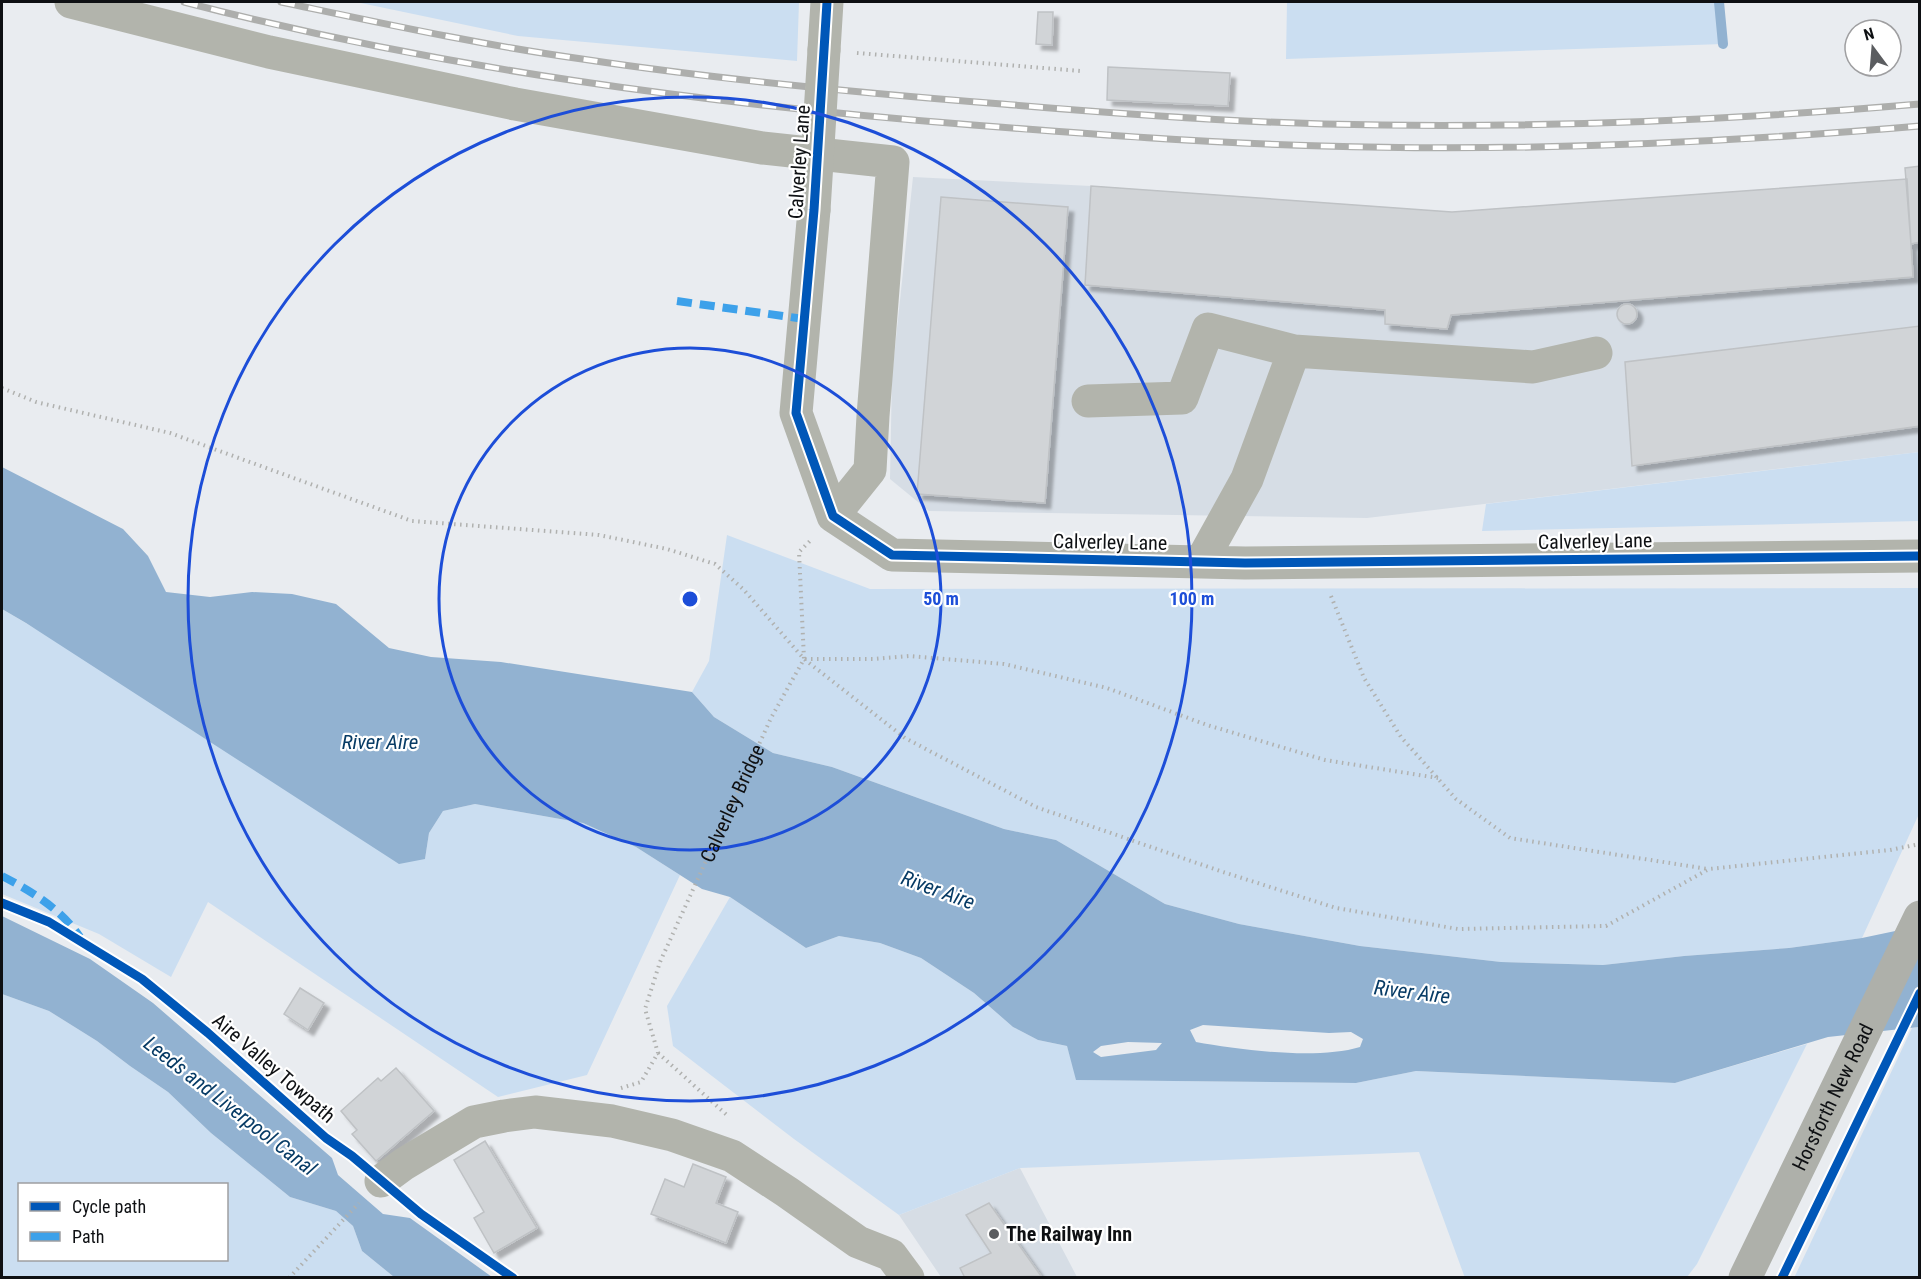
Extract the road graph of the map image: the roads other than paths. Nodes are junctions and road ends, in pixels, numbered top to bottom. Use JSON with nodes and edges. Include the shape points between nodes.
{"nodes":[{"id":1,"x":71,"y":2,"type":"edge"},
{"id":2,"x":827,"y":2,"type":"edge"},
{"id":3,"x":1294,"y":351,"type":"junction"},
{"id":4,"x":1596,"y":353,"type":"dead end"},
{"id":5,"x":1088,"y":401,"type":"dead end"},
{"id":6,"x":833,"y":516,"type":"junction"},
{"id":7,"x":1920,"y":556,"type":"edge"},
{"id":8,"x":1201,"y":562,"type":"junction"},
{"id":9,"x":1920,"y":917,"type":"edge"},
{"id":10,"x":381,"y":1181,"type":"road end"},
{"id":11,"x":899,"y":1266,"type":"edge"},
{"id":12,"x":1745,"y":1278,"type":"edge"}],
"edges":[{"from":1,"to":6,"type":"street","via":[[269,52],[515,104],[762,148],[893,162],[870,470]]},
{"from":2,"to":6,"type":"street","name":"Calverley Lane","bridge":true,"via":[[796,413]]},
{"from":3,"to":4,"type":"street","via":[[1533,367]]},
{"from":3,"to":5,"type":"street","via":[[1208,330],[1182,398]]},
{"from":3,"to":8,"type":"street","via":[[1247,479]]},
{"from":6,"to":8,"type":"street","name":"Calverley Lane","via":[[892,555]]},
{"from":7,"to":8,"type":"street","name":"Calverley Lane"},
{"from":9,"to":12,"type":"highway","name":"Horsforth New Road"},
{"from":10,"to":11,"type":"street","via":[[474,1122],[535,1112],[612,1121],[672,1135],[732,1156]]}]}
